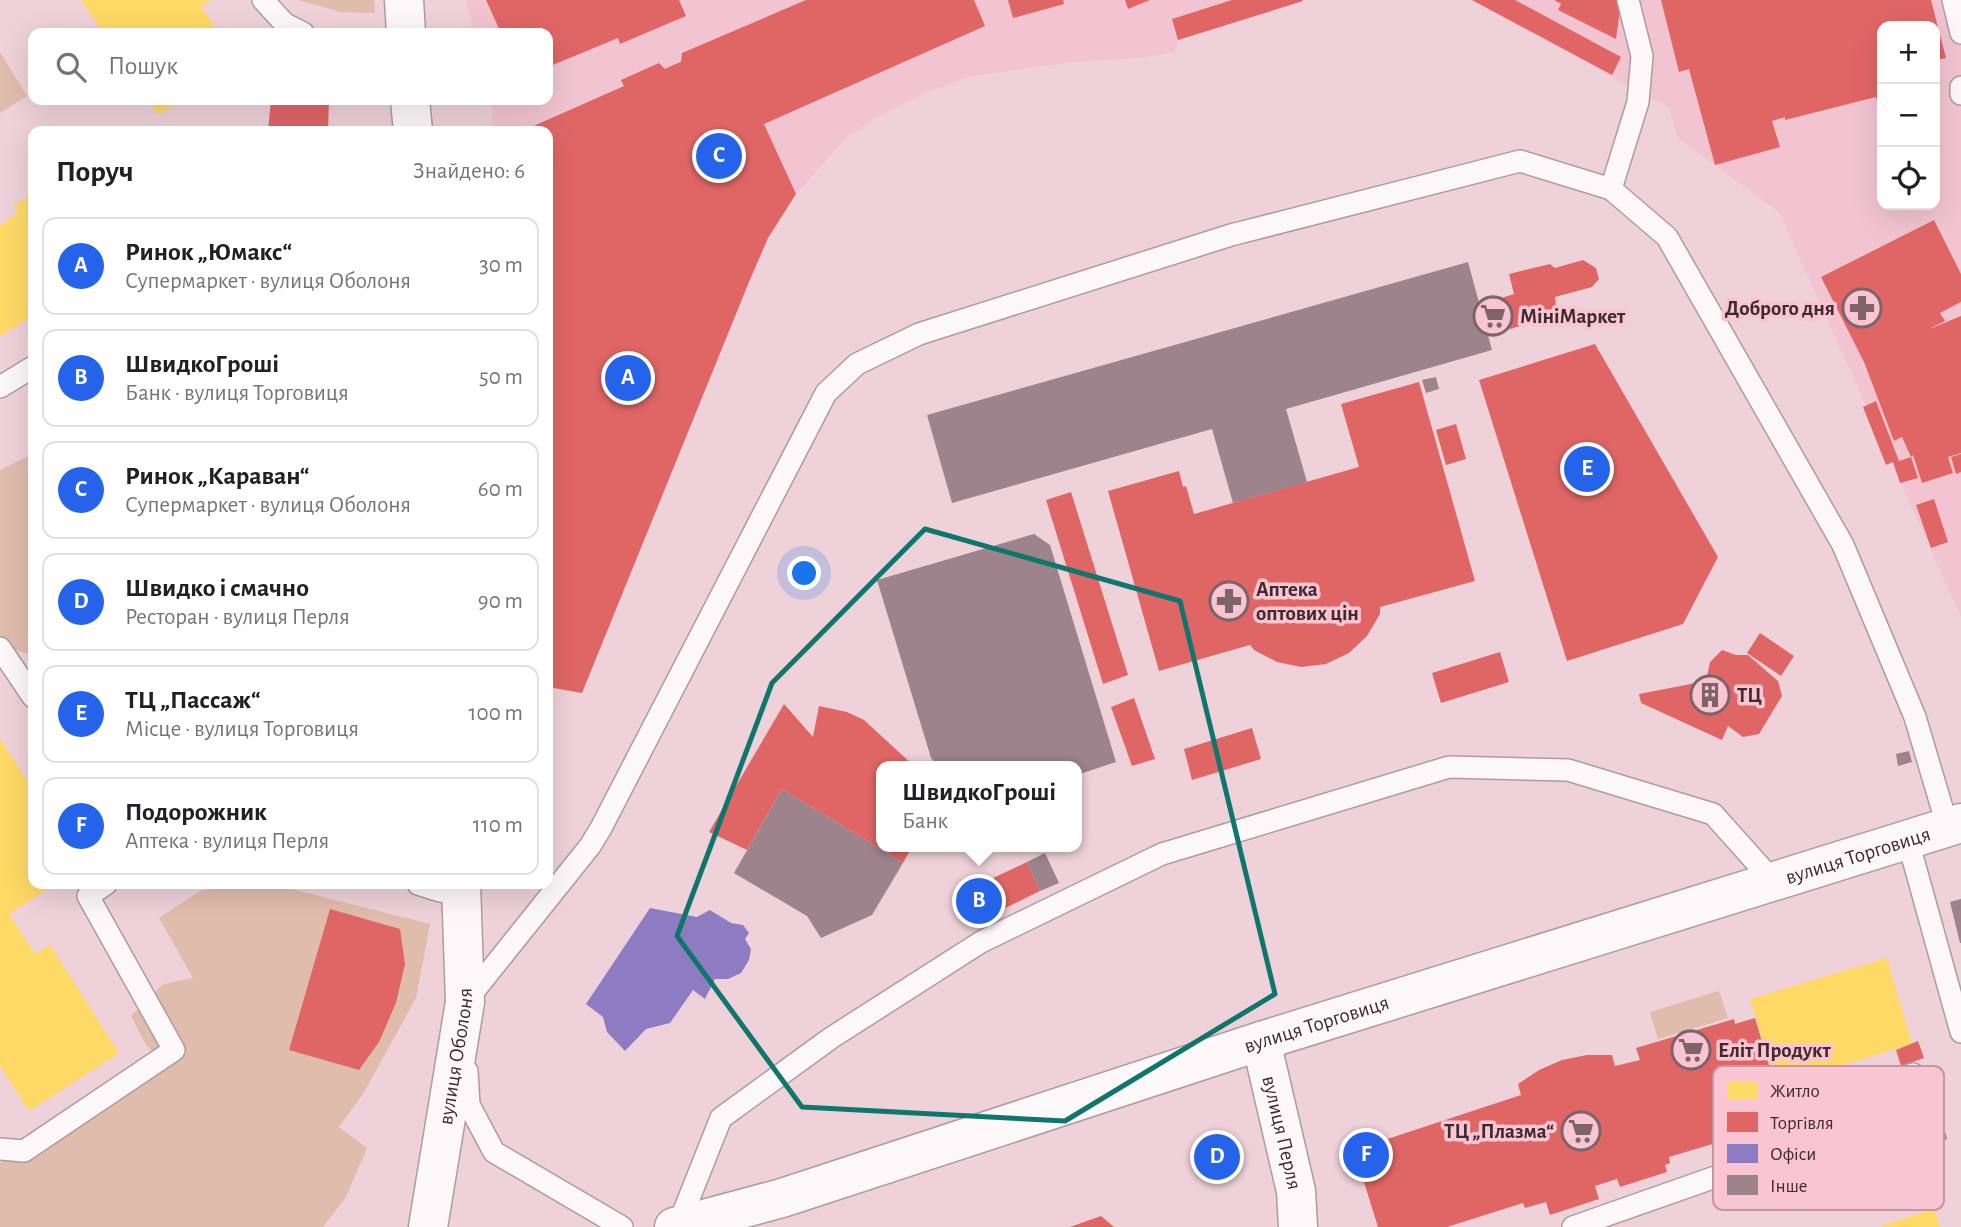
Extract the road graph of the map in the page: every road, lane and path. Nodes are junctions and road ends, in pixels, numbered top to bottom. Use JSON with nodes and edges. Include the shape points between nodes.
{"nodes":[{"id":1,"x":262,"y":0,"type":"edge"},
{"id":2,"x":404,"y":0,"type":"edge"},
{"id":3,"x":1628,"y":0,"type":"edge"},
{"id":4,"x":1953,"y":0,"type":"edge"},
{"id":5,"x":293,"y":28,"type":"edge"},
{"id":6,"x":406,"y":28,"type":"edge"},
{"id":7,"x":1961,"y":33,"type":"edge"},
{"id":8,"x":1961,"y":88,"type":"edge"},
{"id":9,"x":1961,"y":93,"type":"edge"},
{"id":10,"x":410,"y":105,"type":"edge"},
{"id":11,"x":412,"y":126,"type":"edge"},
{"id":12,"x":1611,"y":189,"type":"junction"},
{"id":13,"x":28,"y":370,"type":"edge"},
{"id":14,"x":0,"y":387,"type":"edge"},
{"id":15,"x":0,"y":648,"type":"edge"},
{"id":16,"x":28,"y":690,"type":"edge"},
{"id":17,"x":1954,"y":826,"type":"edge"},
{"id":18,"x":1908,"y":841,"type":"junction"},
{"id":19,"x":1773,"y":881,"type":"junction"},
{"id":20,"x":98,"y":889,"type":"edge"},
{"id":21,"x":434,"y":889,"type":"edge"},
{"id":22,"x":454,"y":889,"type":"edge"},
{"id":23,"x":461,"y":889,"type":"edge"},
{"id":24,"x":465,"y":1002,"type":"junction"},
{"id":25,"x":1961,"y":1032,"type":"edge"},
{"id":26,"x":1261,"y":1041,"type":"junction"},
{"id":27,"x":0,"y":1149,"type":"edge"},
{"id":28,"x":1713,"y":1178,"type":"edge"},
{"id":29,"x":676,"y":1226,"type":"edge"},
{"id":30,"x":428,"y":1227,"type":"edge"},
{"id":31,"x":622,"y":1227,"type":"edge"},
{"id":32,"x":1298,"y":1227,"type":"edge"},
{"id":33,"x":1573,"y":1227,"type":"edge"}],
"edges":[{"from":1,"to":5,"type":"lane"},
{"from":2,"to":6,"type":"main road"},
{"from":3,"to":12,"type":"lane","via":[[1642,56],[1638,102]]},
{"from":4,"to":7,"type":"lane"},
{"from":8,"to":9,"type":"lane"},
{"from":10,"to":11,"type":"main road"},
{"from":12,"to":17,"type":"lane","via":[[1667,237],[1843,545],[1915,717]]},
{"from":12,"to":24,"type":"lane","via":[[1520,161],[1231,235],[919,334],[857,365],[826,393],[590,846]]},
{"from":13,"to":14,"type":"lane"},
{"from":15,"to":16,"type":"lane"},
{"from":17,"to":18,"type":"main road","name":"вулиця Торговиця"},
{"from":18,"to":19,"type":"main road","name":"вулиця Торговиця"},
{"from":18,"to":25,"type":"lane"},
{"from":19,"to":26,"type":"main road","name":"вулиця Торговиця"},
{"from":19,"to":29,"type":"lane","via":[[1713,814],[1568,770],[1449,767],[1162,854],[981,942],[831,1038],[720,1118]]},
{"from":20,"to":27,"type":"lane","via":[[88,895],[174,1050],[24,1151]]},
{"from":21,"to":22,"type":"lane"},
{"from":23,"to":24,"type":"main road","name":"вулиця Оболоня"},
{"from":24,"to":30,"type":"main road","name":"вулиця Оболоня"},
{"from":24,"to":31,"type":"lane","via":[[469,1105],[495,1152]]},
{"from":26,"to":29,"type":"main road","name":"вулиця Торговиця","via":[[782,1198]]},
{"from":26,"to":32,"type":"main road","name":"вулиця Перля","via":[[1296,1191]]},
{"from":28,"to":33,"type":"lane"}]}
